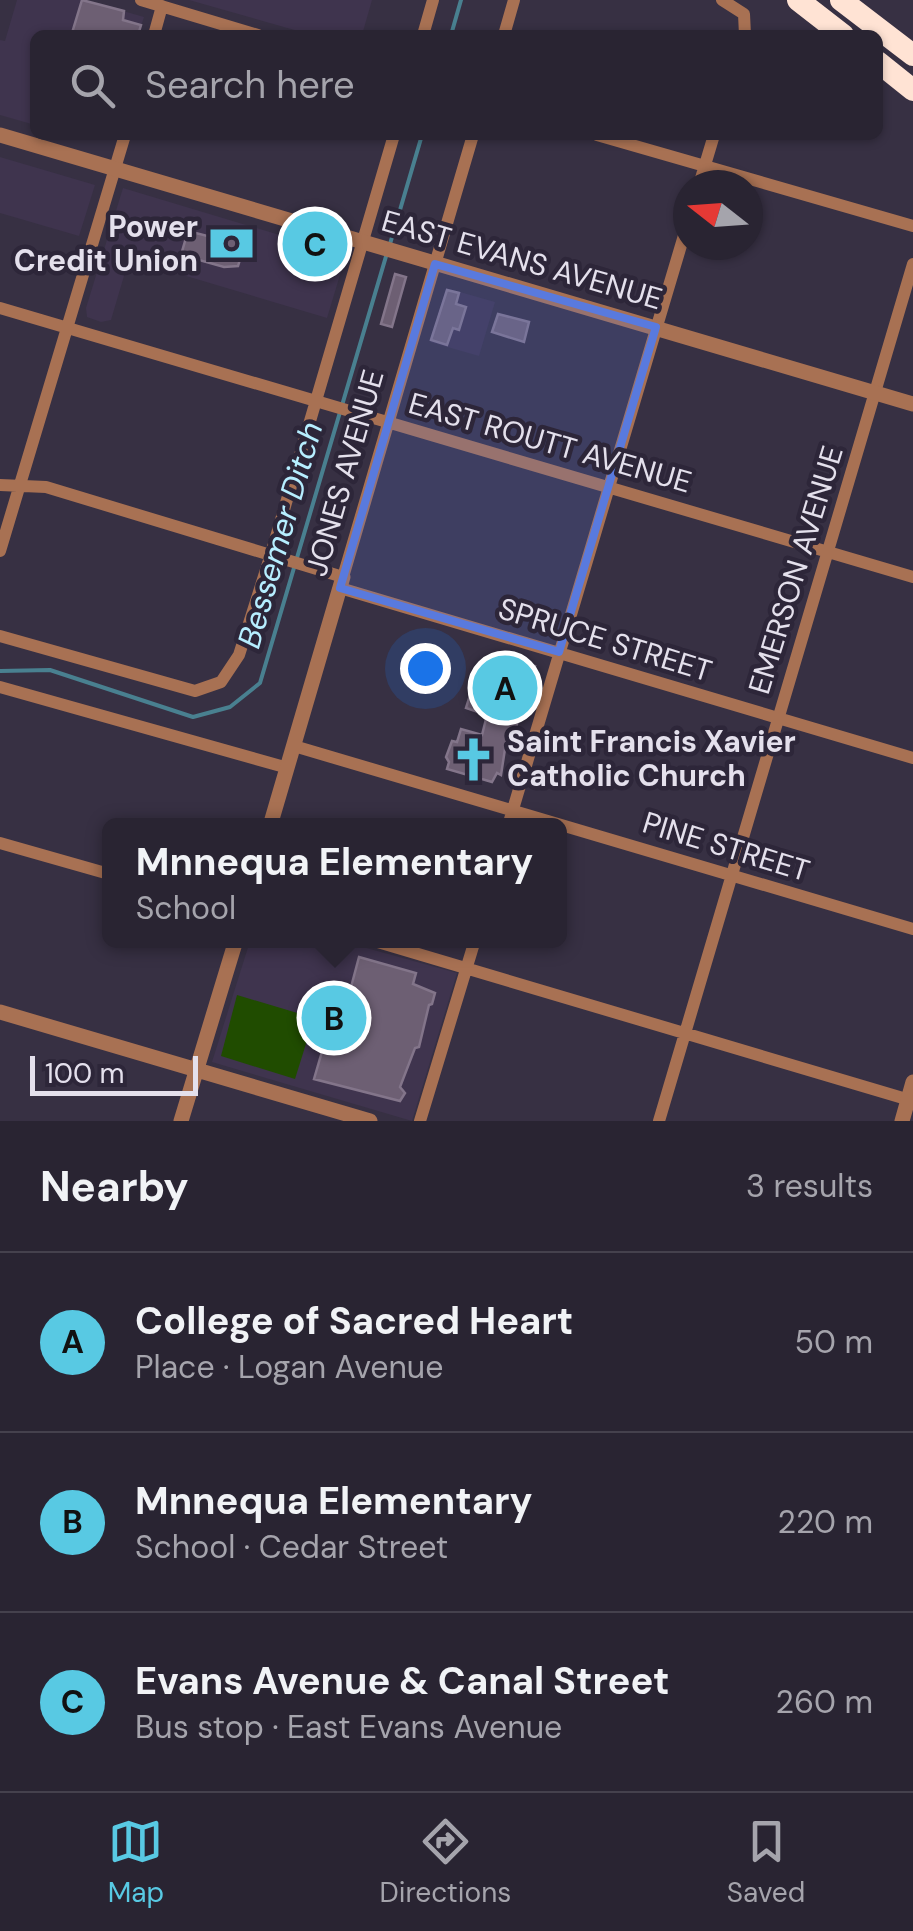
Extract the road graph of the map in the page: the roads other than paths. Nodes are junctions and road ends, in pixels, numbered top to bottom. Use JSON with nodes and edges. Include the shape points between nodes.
{"nodes":[{"id":1,"x":141,"y":0,"type":"edge"},
{"id":2,"x":433,"y":0,"type":"edge"},
{"id":3,"x":514,"y":0,"type":"edge"},
{"id":4,"x":722,"y":0,"type":"edge"},
{"id":5,"x":798,"y":0,"type":"edge"},
{"id":6,"x":841,"y":0,"type":"edge"},
{"id":7,"x":162,"y":6,"type":"junction"},
{"id":8,"x":155,"y":30,"type":"edge"},
{"id":9,"x":241,"y":30,"type":"edge"},
{"id":10,"x":424,"y":30,"type":"edge"},
{"id":11,"x":505,"y":30,"type":"edge"},
{"id":12,"x":744,"y":30,"type":"edge"},
{"id":13,"x":837,"y":30,"type":"edge"},
{"id":14,"x":880,"y":30,"type":"edge"},
{"id":15,"x":883,"y":32,"type":"edge"},
{"id":16,"x":913,"y":54,"type":"edge"},
{"id":17,"x":883,"y":66,"type":"edge"},
{"id":18,"x":913,"y":90,"type":"edge"},
{"id":19,"x":0,"y":135,"type":"edge"},
{"id":20,"x":124,"y":140,"type":"edge"},
{"id":21,"x":393,"y":140,"type":"edge"},
{"id":22,"x":472,"y":140,"type":"edge"},
{"id":23,"x":614,"y":140,"type":"edge"},
{"id":24,"x":713,"y":140,"type":"edge"},
{"id":25,"x":705,"y":167,"type":"junction"},
{"id":26,"x":115,"y":170,"type":"junction"},
{"id":27,"x":704,"y":170,"type":"edge"},
{"id":28,"x":913,"y":226,"type":"edge"},
{"id":29,"x":363,"y":243,"type":"junction"},
{"id":30,"x":677,"y":260,"type":"edge"},
{"id":31,"x":435,"y":264,"type":"junction"},
{"id":32,"x":913,"y":264,"type":"edge"},
{"id":33,"x":0,"y":308,"type":"edge"},
{"id":34,"x":68,"y":328,"type":"junction"},
{"id":35,"x":656,"y":328,"type":"junction"},
{"id":36,"x":875,"y":392,"type":"junction"},
{"id":37,"x":316,"y":400,"type":"junction"},
{"id":38,"x":913,"y":404,"type":"edge"},
{"id":39,"x":390,"y":422,"type":"junction"},
{"id":40,"x":21,"y":484,"type":"junction"},
{"id":41,"x":0,"y":485,"type":"edge"},
{"id":42,"x":610,"y":486,"type":"junction"},
{"id":43,"x":0,"y":551,"type":"edge"},
{"id":44,"x":828,"y":551,"type":"junction"},
{"id":45,"x":271,"y":554,"type":"junction"},
{"id":46,"x":913,"y":577,"type":"edge"},
{"id":47,"x":341,"y":582,"type":"junction"},
{"id":48,"x":0,"y":636,"type":"edge"},
{"id":49,"x":560,"y":652,"type":"junction"},
{"id":50,"x":0,"y":686,"type":"edge"},
{"id":51,"x":778,"y":718,"type":"junction"},
{"id":52,"x":294,"y":746,"type":"junction"},
{"id":53,"x":913,"y":758,"type":"edge"},
{"id":54,"x":288,"y":768,"type":"junction"},
{"id":55,"x":512,"y":811,"type":"junction"},
{"id":56,"x":272,"y":818,"type":"edge"},
{"id":57,"x":510,"y":818,"type":"edge"},
{"id":58,"x":536,"y":818,"type":"edge"},
{"id":59,"x":567,"y":827,"type":"edge"},
{"id":60,"x":0,"y":843,"type":"edge"},
{"id":61,"x":102,"y":872,"type":"edge"},
{"id":62,"x":732,"y":874,"type":"junction"},
{"id":63,"x":913,"y":930,"type":"edge"},
{"id":64,"x":234,"y":948,"type":"edge"},
{"id":65,"x":398,"y":948,"type":"edge"},
{"id":66,"x":472,"y":948,"type":"edge"},
{"id":67,"x":466,"y":968,"type":"junction"},
{"id":68,"x":0,"y":1012,"type":"edge"},
{"id":69,"x":684,"y":1034,"type":"junction"},
{"id":70,"x":196,"y":1072,"type":"junction"},
{"id":71,"x":913,"y":1082,"type":"edge"},
{"id":72,"x":910,"y":1100,"type":"edge"},
{"id":73,"x":181,"y":1121,"type":"edge"},
{"id":74,"x":370,"y":1121,"type":"edge"},
{"id":75,"x":420,"y":1121,"type":"edge"},
{"id":76,"x":659,"y":1121,"type":"edge"},
{"id":77,"x":902,"y":1121,"type":"edge"}],
"edges":[{"from":1,"to":7,"type":"street"},
{"from":2,"to":10,"type":"street"},
{"from":3,"to":11,"type":"street"},
{"from":4,"to":12,"type":"street","via":[[744,14]]},
{"from":5,"to":13,"type":"highway"},
{"from":6,"to":14,"type":"highway"},
{"from":7,"to":8,"type":"street"},
{"from":7,"to":9,"type":"street"},
{"from":15,"to":16,"type":"highway"},
{"from":17,"to":18,"type":"highway"},
{"from":19,"to":26,"type":"street","name":"EAST EVANS AVENUE"},
{"from":20,"to":26,"type":"street"},
{"from":21,"to":29,"type":"street"},
{"from":22,"to":31,"type":"street","name":"JONES AVENUE"},
{"from":23,"to":25,"type":"street"},
{"from":24,"to":25,"type":"street"},
{"from":25,"to":27,"type":"street"},
{"from":25,"to":28,"type":"street"},
{"from":26,"to":29,"type":"street","name":"EAST EVANS AVENUE"},
{"from":26,"to":34,"type":"street"},
{"from":29,"to":31,"type":"street","name":"EAST EVANS AVENUE"},
{"from":29,"to":37,"type":"street"},
{"from":30,"to":35,"type":"street"},
{"from":31,"to":35,"type":"street","name":"EAST EVANS AVENUE"},
{"from":31,"to":39,"type":"street","name":"JONES AVENUE"},
{"from":32,"to":36,"type":"street","name":"EMERSON AVENUE"},
{"from":33,"to":34,"type":"street","name":"EAST ROUTT AVENUE"},
{"from":34,"to":37,"type":"street","name":"EAST ROUTT AVENUE"},
{"from":34,"to":40,"type":"street"},
{"from":35,"to":36,"type":"street","name":"EAST EVANS AVENUE"},
{"from":35,"to":42,"type":"street"},
{"from":36,"to":38,"type":"street","name":"EAST EVANS AVENUE"},
{"from":36,"to":44,"type":"street","name":"EMERSON AVENUE"},
{"from":37,"to":39,"type":"street","name":"EAST ROUTT AVENUE"},
{"from":37,"to":45,"type":"street"},
{"from":39,"to":42,"type":"street","name":"EAST ROUTT AVENUE"},
{"from":39,"to":47,"type":"street","name":"JONES AVENUE"},
{"from":40,"to":41,"type":"street","name":"SPRUCE STREET"},
{"from":40,"to":43,"type":"street"},
{"from":40,"to":45,"type":"street","name":"SPRUCE STREET"},
{"from":42,"to":44,"type":"street","name":"EAST ROUTT AVENUE"},
{"from":42,"to":49,"type":"street"},
{"from":44,"to":46,"type":"street","name":"EAST ROUTT AVENUE"},
{"from":44,"to":51,"type":"street","name":"EMERSON AVENUE"},
{"from":45,"to":47,"type":"street","name":"SPRUCE STREET"},
{"from":45,"to":48,"type":"street","via":[[238,655],[221,682],[194,691]]},
{"from":47,"to":49,"type":"street","name":"SPRUCE STREET"},
{"from":47,"to":52,"type":"street","name":"JONES AVENUE"},
{"from":49,"to":51,"type":"street","name":"SPRUCE STREET"},
{"from":49,"to":55,"type":"street"},
{"from":50,"to":54,"type":"street"},
{"from":51,"to":53,"type":"street","name":"SPRUCE STREET"},
{"from":51,"to":62,"type":"street","name":"EMERSON AVENUE"},
{"from":52,"to":54,"type":"street","name":"JONES AVENUE"},
{"from":52,"to":55,"type":"street","name":"PINE STREET"},
{"from":54,"to":56,"type":"street","name":"JONES AVENUE"},
{"from":55,"to":57,"type":"street"},
{"from":55,"to":58,"type":"street","name":"PINE STREET"},
{"from":59,"to":62,"type":"street","name":"PINE STREET"},
{"from":60,"to":61,"type":"street"},
{"from":62,"to":63,"type":"street","name":"PINE STREET"},
{"from":62,"to":69,"type":"street","name":"EMERSON AVENUE"},
{"from":64,"to":70,"type":"street"},
{"from":65,"to":67,"type":"street"},
{"from":66,"to":67,"type":"street"},
{"from":67,"to":69,"type":"street"},
{"from":67,"to":75,"type":"street"},
{"from":68,"to":70,"type":"street"},
{"from":69,"to":72,"type":"street"},
{"from":69,"to":76,"type":"street","name":"EMERSON AVENUE"},
{"from":70,"to":73,"type":"street"},
{"from":70,"to":74,"type":"street"},
{"from":71,"to":72,"type":"street"},
{"from":72,"to":77,"type":"street"}]}
